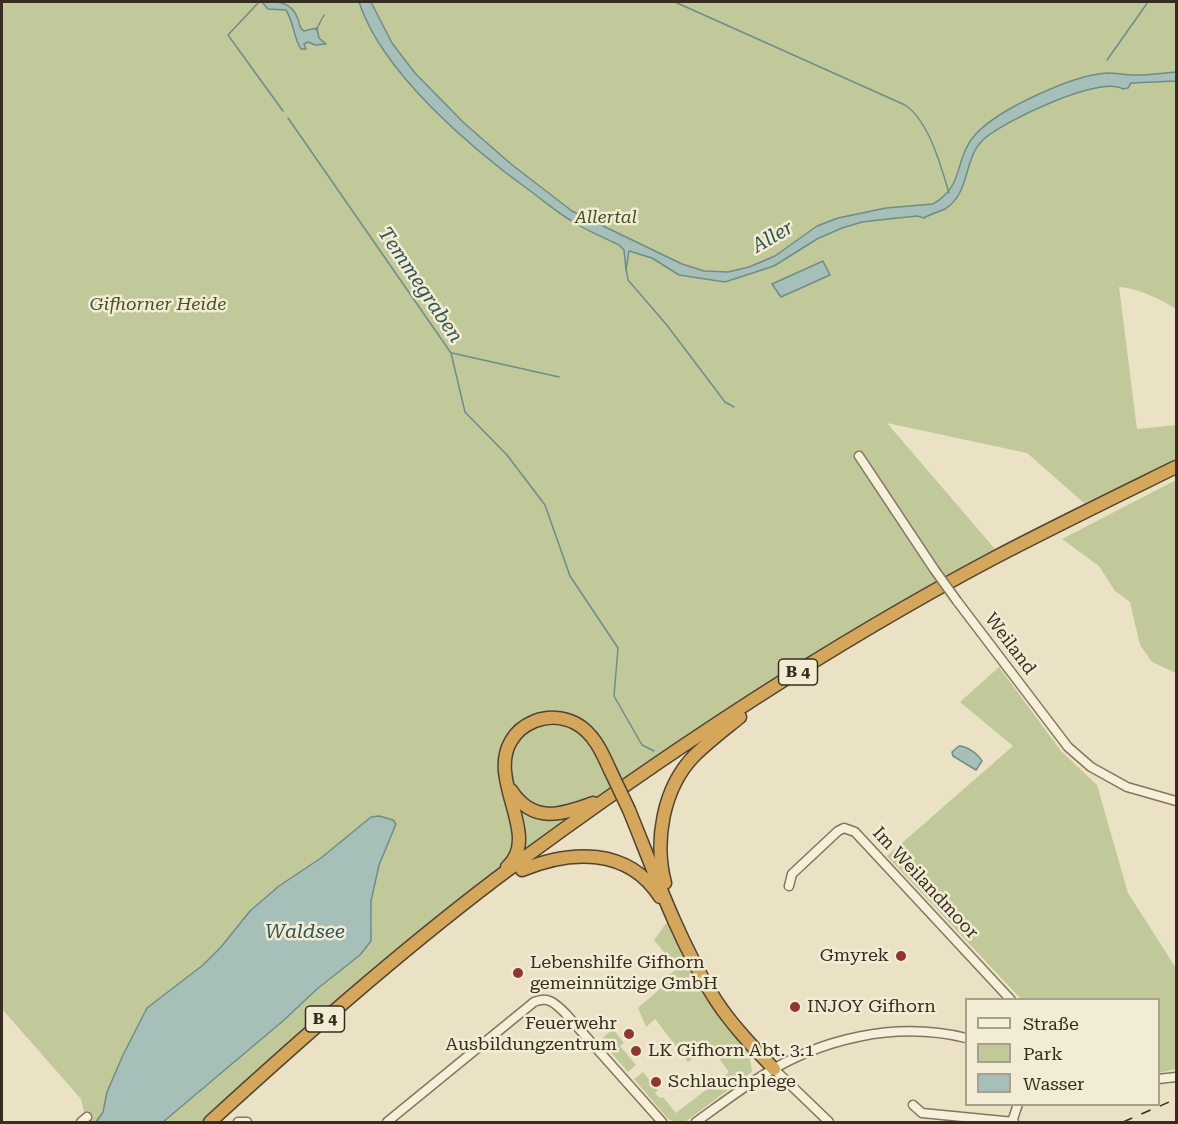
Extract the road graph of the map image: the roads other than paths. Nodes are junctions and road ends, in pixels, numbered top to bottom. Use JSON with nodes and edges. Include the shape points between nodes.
{"nodes":[{"id":1,"x":859,"y":456,"type":"dead end"},
{"id":2,"x":1176,"y":467,"type":"edge"},
{"id":3,"x":1176,"y":474,"type":"edge"},
{"id":4,"x":740,"y":717,"type":"junction"},
{"id":5,"x":505,"y":778,"type":"junction"},
{"id":6,"x":609,"y":797,"type":"junction"},
{"id":7,"x":1176,"y":801,"type":"edge"},
{"id":8,"x":522,"y":870,"type":"junction"},
{"id":9,"x":496,"y":880,"type":"junction"},
{"id":10,"x":789,"y":886,"type":"dead end"},
{"id":11,"x":676,"y":922,"type":"junction"},
{"id":12,"x":1010,"y":998,"type":"edge"},
{"id":13,"x":965,"y":1038,"type":"edge"},
{"id":14,"x":774,"y":1069,"type":"junction"},
{"id":15,"x":1176,"y":1077,"type":"edge"},
{"id":16,"x":1160,"y":1079,"type":"edge"},
{"id":17,"x":913,"y":1105,"type":"dead end"},
{"id":18,"x":1017,"y":1106,"type":"edge"},
{"id":19,"x":210,"y":1122,"type":"edge"},
{"id":20,"x":220,"y":1122,"type":"edge"},
{"id":21,"x":238,"y":1122,"type":"edge"},
{"id":22,"x":247,"y":1122,"type":"edge"},
{"id":23,"x":387,"y":1122,"type":"edge"},
{"id":24,"x":662,"y":1122,"type":"edge"},
{"id":25,"x":696,"y":1122,"type":"edge"},
{"id":26,"x":829,"y":1122,"type":"edge"},
{"id":27,"x":1013,"y":1122,"type":"edge"}],
"edges":[{"from":1,"to":7,"type":"street","name":"Weiland","bridge":true,"via":[[934,569],[1068,747],[1091,767],[1127,787]]},
{"from":2,"to":6,"type":"highway","number":"B 4","via":[[943,586],[766,692]]},
{"from":3,"to":4,"type":"highway","number":"B 4","via":[[986,570]]},
{"from":4,"to":8,"type":"highway","number":"B 4"},
{"from":4,"to":11,"type":"highway","via":[[692,758],[666,807],[661,860]]},
{"from":5,"to":6,"type":"highway","via":[[519,801],[541,814],[563,814]]},
{"from":5,"to":9,"type":"highway","via":[[519,843],[515,857]]},
{"from":5,"to":11,"type":"highway","bridge":true,"via":[[506,754],[513,737],[527,725],[550,718],[569,721],[586,730],[610,770]]},
{"from":6,"to":9,"type":"highway","number":"B 4"},
{"from":8,"to":11,"type":"highway","via":[[566,856],[619,863],[654,887]]},
{"from":8,"to":20,"type":"highway","number":"B 4","via":[[327,1026]]},
{"from":9,"to":19,"type":"highway","number":"B 4","via":[[336,1010]]},
{"from":10,"to":12,"type":"street","name":"Im Weilandmoor","via":[[792,874],[838,831],[844,828],[855,832]]},
{"from":11,"to":14,"type":"highway","via":[[710,991]]},
{"from":13,"to":14,"type":"street","via":[[921,1031],[866,1035],[834,1043]]},
{"from":14,"to":25,"type":"street"},
{"from":14,"to":26,"type":"street"},
{"from":15,"to":16,"type":"street"},
{"from":17,"to":27,"type":"street","via":[[922,1113]]},
{"from":18,"to":27,"type":"street"},
{"from":21,"to":22,"type":"street"},
{"from":23,"to":24,"type":"street","via":[[542,999],[552,1001],[565,1013]]}]}
